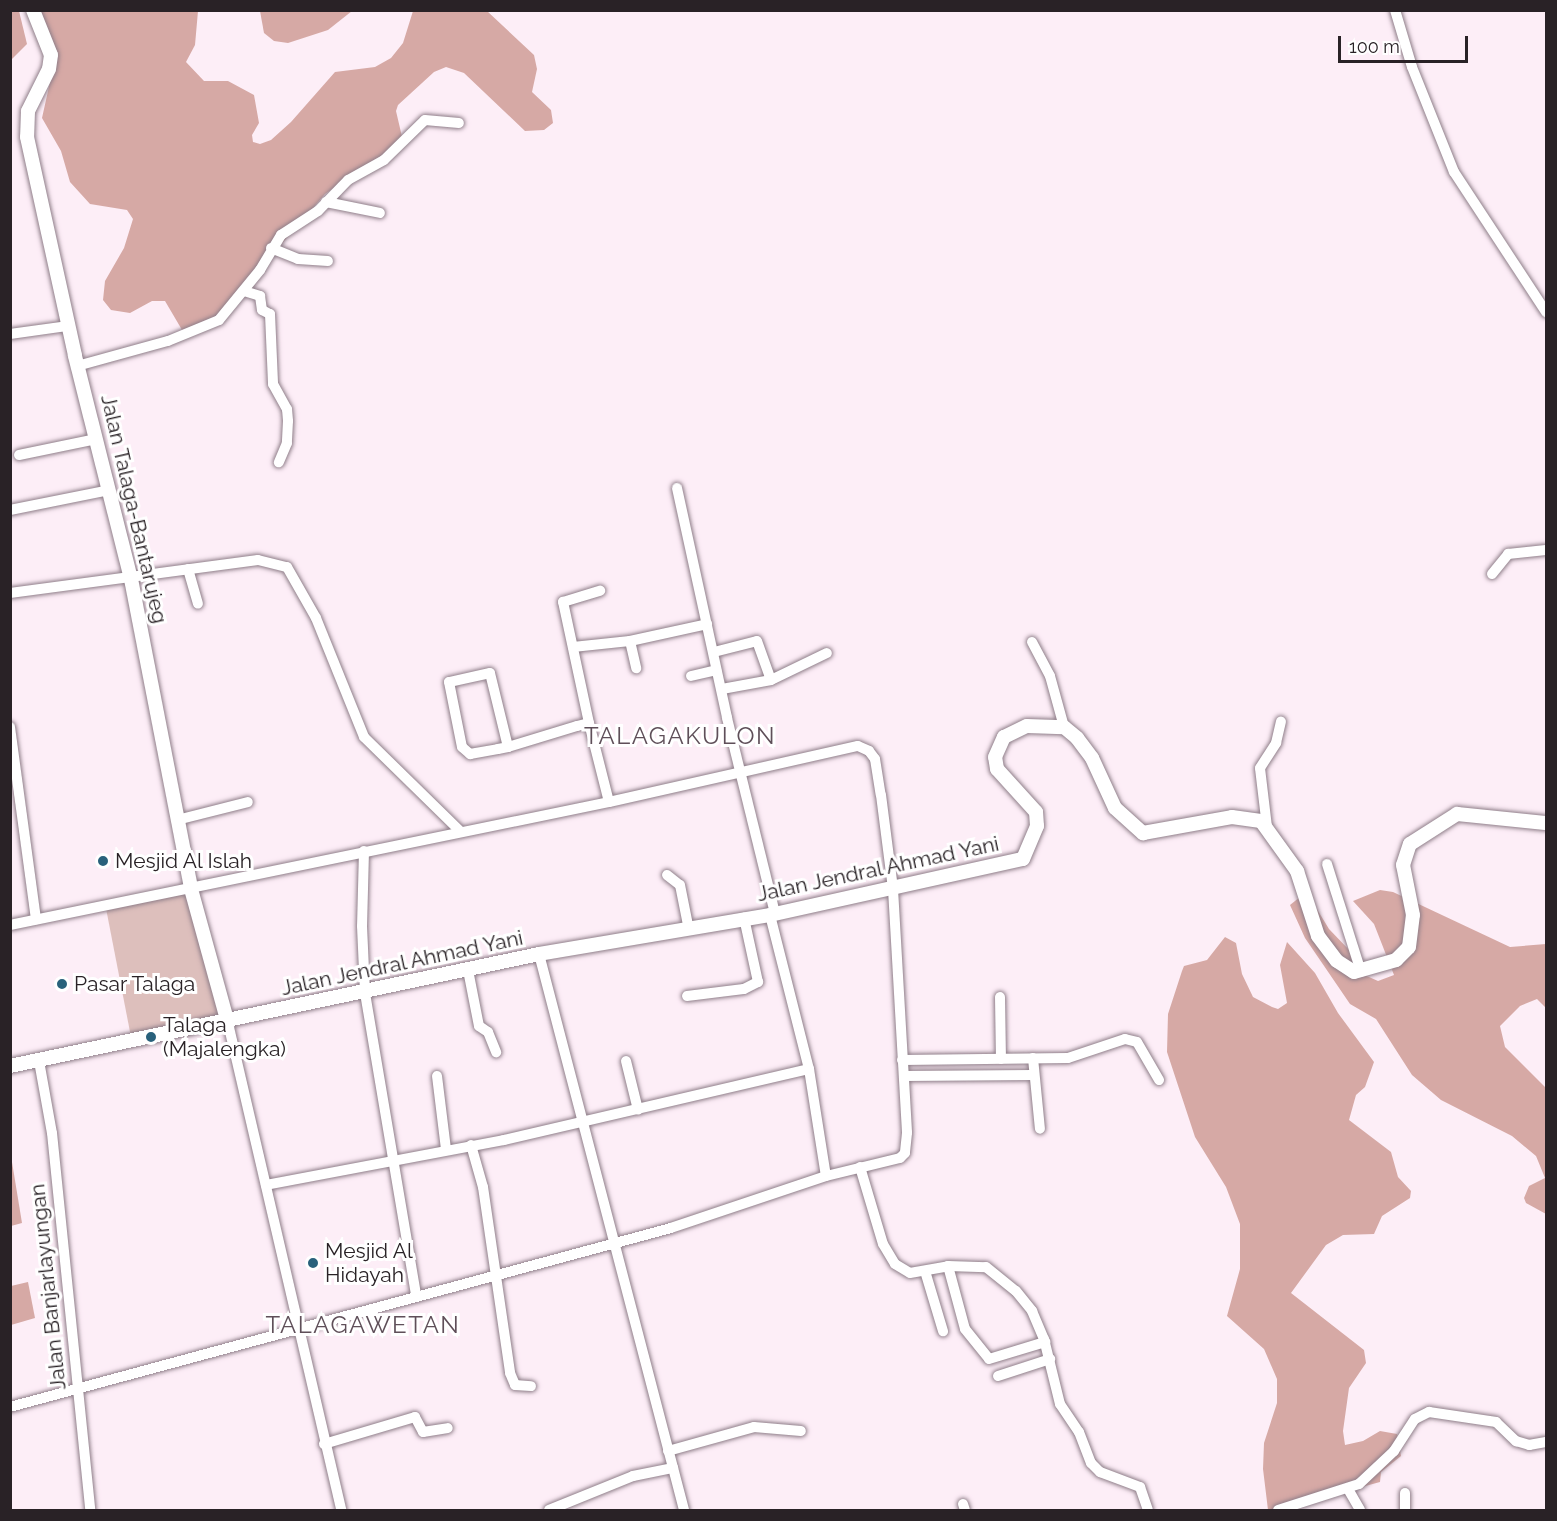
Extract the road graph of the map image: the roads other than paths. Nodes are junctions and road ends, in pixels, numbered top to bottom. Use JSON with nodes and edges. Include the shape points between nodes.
{"nodes":[{"id":1,"x":33,"y":10,"type":"edge"},
{"id":2,"x":1395,"y":10,"type":"edge"},
{"id":3,"x":459,"y":123,"type":"dead end"},
{"id":4,"x":326,"y":202,"type":"junction"},
{"id":5,"x":380,"y":213,"type":"dead end"},
{"id":6,"x":271,"y":248,"type":"junction"},
{"id":7,"x":328,"y":261,"type":"dead end"},
{"id":8,"x":244,"y":291,"type":"junction"},
{"id":9,"x":1546,"y":312,"type":"edge"},
{"id":10,"x":68,"y":326,"type":"junction"},
{"id":11,"x":10,"y":334,"type":"edge"},
{"id":12,"x":77,"y":366,"type":"junction"},
{"id":13,"x":96,"y":439,"type":"junction"},
{"id":14,"x":19,"y":455,"type":"dead end"},
{"id":15,"x":279,"y":462,"type":"dead end"},
{"id":16,"x":677,"y":488,"type":"dead end"},
{"id":17,"x":110,"y":489,"type":"junction"},
{"id":18,"x":10,"y":510,"type":"edge"},
{"id":19,"x":1546,"y":550,"type":"edge"},
{"id":20,"x":188,"y":569,"type":"junction"},
{"id":21,"x":1492,"y":574,"type":"dead end"},
{"id":22,"x":131,"y":579,"type":"junction"},
{"id":23,"x":600,"y":591,"type":"dead end"},
{"id":24,"x":10,"y":593,"type":"edge"},
{"id":25,"x":198,"y":604,"type":"dead end"},
{"id":26,"x":707,"y":624,"type":"junction"},
{"id":27,"x":630,"y":641,"type":"junction"},
{"id":28,"x":1032,"y":642,"type":"dead end"},
{"id":29,"x":573,"y":647,"type":"junction"},
{"id":30,"x":714,"y":652,"type":"junction"},
{"id":31,"x":827,"y":653,"type":"dead end"},
{"id":32,"x":636,"y":668,"type":"dead end"},
{"id":33,"x":716,"y":669,"type":"junction"},
{"id":34,"x":691,"y":676,"type":"dead end"},
{"id":35,"x":771,"y":680,"type":"junction"},
{"id":36,"x":722,"y":689,"type":"junction"},
{"id":37,"x":1281,"y":722,"type":"dead end"},
{"id":38,"x":589,"y":723,"type":"junction"},
{"id":39,"x":1064,"y":727,"type":"junction"},
{"id":40,"x":10,"y":728,"type":"edge"},
{"id":41,"x":508,"y":747,"type":"junction"},
{"id":42,"x":741,"y":771,"type":"junction"},
{"id":43,"x":248,"y":802,"type":"dead end"},
{"id":44,"x":609,"y":802,"type":"junction"},
{"id":45,"x":177,"y":820,"type":"junction"},
{"id":46,"x":1546,"y":823,"type":"edge"},
{"id":47,"x":1267,"y":827,"type":"junction"},
{"id":48,"x":460,"y":831,"type":"junction"},
{"id":49,"x":364,"y":852,"type":"junction"},
{"id":50,"x":1327,"y":864,"type":"dead end"},
{"id":51,"x":667,"y":875,"type":"dead end"},
{"id":52,"x":893,"y":889,"type":"junction"},
{"id":53,"x":191,"y":890,"type":"junction"},
{"id":54,"x":772,"y":914,"type":"junction"},
{"id":55,"x":744,"y":918,"type":"junction"},
{"id":56,"x":36,"y":919,"type":"junction"},
{"id":57,"x":10,"y":924,"type":"edge"},
{"id":58,"x":690,"y":930,"type":"junction"},
{"id":59,"x":539,"y":954,"type":"junction"},
{"id":60,"x":468,"y":970,"type":"junction"},
{"id":61,"x":1361,"y":972,"type":"junction"},
{"id":62,"x":365,"y":993,"type":"junction"},
{"id":63,"x":687,"y":996,"type":"dead end"},
{"id":64,"x":1000,"y":997,"type":"dead end"},
{"id":65,"x":228,"y":1023,"type":"junction"},
{"id":66,"x":496,"y":1052,"type":"dead end"},
{"id":67,"x":1033,"y":1058,"type":"junction"},
{"id":68,"x":1001,"y":1059,"type":"junction"},
{"id":69,"x":902,"y":1060,"type":"junction"},
{"id":70,"x":39,"y":1061,"type":"junction"},
{"id":71,"x":626,"y":1061,"type":"dead end"},
{"id":72,"x":10,"y":1066,"type":"edge"},
{"id":73,"x":809,"y":1069,"type":"junction"},
{"id":74,"x":1033,"y":1075,"type":"junction"},
{"id":75,"x":437,"y":1076,"type":"dead end"},
{"id":76,"x":904,"y":1076,"type":"junction"},
{"id":77,"x":1159,"y":1080,"type":"dead end"},
{"id":78,"x":638,"y":1110,"type":"junction"},
{"id":79,"x":584,"y":1121,"type":"junction"},
{"id":80,"x":1040,"y":1130,"type":"dead end"},
{"id":81,"x":471,"y":1144,"type":"junction"},
{"id":82,"x":446,"y":1149,"type":"junction"},
{"id":83,"x":394,"y":1159,"type":"junction"},
{"id":84,"x":860,"y":1167,"type":"junction"},
{"id":85,"x":826,"y":1176,"type":"junction"},
{"id":86,"x":266,"y":1185,"type":"junction"},
{"id":87,"x":617,"y":1244,"type":"junction"},
{"id":88,"x":948,"y":1266,"type":"junction"},
{"id":89,"x":925,"y":1271,"type":"junction"},
{"id":90,"x":497,"y":1278,"type":"junction"},
{"id":91,"x":416,"y":1296,"type":"junction"},
{"id":92,"x":298,"y":1329,"type":"junction"},
{"id":93,"x":943,"y":1331,"type":"dead end"},
{"id":94,"x":1045,"y":1342,"type":"junction"},
{"id":95,"x":1050,"y":1359,"type":"junction"},
{"id":96,"x":998,"y":1376,"type":"dead end"},
{"id":97,"x":531,"y":1386,"type":"dead end"},
{"id":98,"x":78,"y":1389,"type":"junction"},
{"id":99,"x":10,"y":1407,"type":"edge"},
{"id":100,"x":448,"y":1428,"type":"dead end"},
{"id":101,"x":801,"y":1431,"type":"dead end"},
{"id":102,"x":1546,"y":1443,"type":"edge"},
{"id":103,"x":324,"y":1444,"type":"junction"},
{"id":104,"x":668,"y":1450,"type":"junction"},
{"id":105,"x":673,"y":1468,"type":"junction"},
{"id":106,"x":1348,"y":1489,"type":"junction"},
{"id":107,"x":1405,"y":1493,"type":"dead end"},
{"id":108,"x":90,"y":1510,"type":"edge"},
{"id":109,"x":341,"y":1510,"type":"edge"},
{"id":110,"x":549,"y":1510,"type":"edge"},
{"id":111,"x":684,"y":1510,"type":"edge"},
{"id":112,"x":1148,"y":1510,"type":"edge"},
{"id":113,"x":1278,"y":1510,"type":"edge"},
{"id":114,"x":1360,"y":1510,"type":"edge"},
{"id":115,"x":1405,"y":1510,"type":"edge"}],
"edges":[{"from":1,"to":10,"type":"main road","name":"Jalan Talaga-Bantarujeg","via":[[51,56],[49,69],[28,111],[27,137]]},
{"from":2,"to":9,"type":"street","via":[[1412,67],[1454,172]]},
{"from":3,"to":4,"type":"street","via":[[425,120],[384,160],[348,180]]},
{"from":4,"to":5,"type":"street"},
{"from":4,"to":6,"type":"street","via":[[281,235]]},
{"from":6,"to":7,"type":"street","via":[[298,259]]},
{"from":6,"to":8,"type":"street"},
{"from":8,"to":12,"type":"street","via":[[219,320],[202,329]]},
{"from":8,"to":15,"type":"street","via":[[260,296],[262,310],[270,314],[273,384],[287,409],[288,421],[287,443]]},
{"from":10,"to":11,"type":"street"},
{"from":10,"to":12,"type":"main road","name":"Jalan Talaga-Bantarujeg"},
{"from":12,"to":13,"type":"main road","name":"Jalan Talaga-Bantarujeg"},
{"from":13,"to":14,"type":"street"},
{"from":13,"to":17,"type":"main road","name":"Jalan Talaga-Bantarujeg"},
{"from":16,"to":26,"type":"street"},
{"from":17,"to":18,"type":"street"},
{"from":17,"to":22,"type":"main road","name":"Jalan Talaga-Bantarujeg"},
{"from":19,"to":21,"type":"street","via":[[1508,554]]},
{"from":20,"to":22,"type":"street"},
{"from":20,"to":25,"type":"street"},
{"from":20,"to":48,"type":"street","via":[[258,560],[287,567],[316,618],[364,737]]},
{"from":22,"to":24,"type":"street"},
{"from":22,"to":45,"type":"main road","name":"Jalan Talaga-Bantarujeg"},
{"from":23,"to":29,"type":"street","via":[[564,599]]},
{"from":26,"to":27,"type":"street"},
{"from":26,"to":30,"type":"street"},
{"from":27,"to":29,"type":"street"},
{"from":27,"to":32,"type":"street"},
{"from":28,"to":39,"type":"street","via":[[1050,676]]},
{"from":29,"to":38,"type":"street"},
{"from":30,"to":33,"type":"street"},
{"from":30,"to":35,"type":"street","via":[[757,641]]},
{"from":31,"to":35,"type":"street"},
{"from":33,"to":34,"type":"street"},
{"from":33,"to":36,"type":"street"},
{"from":35,"to":36,"type":"street"},
{"from":36,"to":42,"type":"street"},
{"from":37,"to":47,"type":"street","via":[[1276,743],[1260,768]]},
{"from":38,"to":41,"type":"street"},
{"from":38,"to":44,"type":"street"},
{"from":39,"to":47,"type":"main road","via":[[1092,758],[1111,801],[1125,820],[1143,833],[1245,817]]},
{"from":39,"to":52,"type":"main road","name":"Jalan Jendral Ahmad Yani","via":[[1027,726],[1012,732],[998,747],[997,769],[1036,812],[1037,826],[1023,859]]},
{"from":40,"to":56,"type":"street"},
{"from":41,"to":41,"type":"street","via":[[465,752],[449,682],[490,673]]},
{"from":42,"to":44,"type":"street"},
{"from":42,"to":52,"type":"street","via":[[850,747],[870,751],[881,795]]},
{"from":42,"to":54,"type":"street"},
{"from":43,"to":45,"type":"street"},
{"from":44,"to":48,"type":"street"},
{"from":45,"to":53,"type":"main road","name":"Jalan Talaga-Bantarujeg"},
{"from":46,"to":61,"type":"main road","via":[[1457,814],[1410,844],[1403,865],[1413,915],[1409,947],[1396,960]]},
{"from":47,"to":61,"type":"main road","via":[[1296,871],[1314,926],[1329,952],[1346,968]]},
{"from":48,"to":49,"type":"street"},
{"from":49,"to":53,"type":"street"},
{"from":49,"to":62,"type":"street"},
{"from":50,"to":61,"type":"street"},
{"from":51,"to":58,"type":"street","via":[[680,885]]},
{"from":52,"to":54,"type":"main road","name":"Jalan Jendral Ahmad Yani"},
{"from":52,"to":69,"type":"street"},
{"from":53,"to":56,"type":"street"},
{"from":53,"to":65,"type":"main road","name":"Jalan Talaga-Bantarujeg"},
{"from":54,"to":55,"type":"main road","name":"Jalan Jendral Ahmad Yani"},
{"from":54,"to":73,"type":"street"},
{"from":55,"to":58,"type":"main road","name":"Jalan Jendral Ahmad Yani"},
{"from":55,"to":63,"type":"street","via":[[758,982],[744,989]]},
{"from":56,"to":57,"type":"street"},
{"from":58,"to":59,"type":"main road","name":"Jalan Jendral Ahmad Yani"},
{"from":59,"to":60,"type":"main road","name":"Jalan Jendral Ahmad Yani"},
{"from":59,"to":79,"type":"street"},
{"from":60,"to":62,"type":"main road","name":"Jalan Jendral Ahmad Yani"},
{"from":60,"to":66,"type":"street","via":[[479,1026],[488,1032]]},
{"from":62,"to":65,"type":"main road","name":"Jalan Jendral Ahmad Yani"},
{"from":62,"to":83,"type":"street"},
{"from":64,"to":68,"type":"street"},
{"from":65,"to":70,"type":"main road","name":"Jalan Jendral Ahmad Yani"},
{"from":65,"to":86,"type":"street"},
{"from":67,"to":68,"type":"street"},
{"from":67,"to":74,"type":"street"},
{"from":67,"to":77,"type":"street","via":[[1068,1058],[1125,1039],[1137,1042]]},
{"from":68,"to":69,"type":"street"},
{"from":69,"to":76,"type":"street"},
{"from":70,"to":72,"type":"main road","name":"Jalan Jendral Ahmad Yani"},
{"from":70,"to":98,"type":"street","name":"Jalan Banjarlayungan","via":[[52,1133]]},
{"from":71,"to":78,"type":"street"},
{"from":73,"to":78,"type":"street"},
{"from":73,"to":85,"type":"street"},
{"from":74,"to":76,"type":"street"},
{"from":74,"to":80,"type":"street"},
{"from":75,"to":82,"type":"street"},
{"from":76,"to":84,"type":"street","via":[[905,1153]]},
{"from":78,"to":79,"type":"street"},
{"from":79,"to":81,"type":"street"},
{"from":79,"to":87,"type":"street"},
{"from":81,"to":82,"type":"street"},
{"from":81,"to":90,"type":"street","via":[[483,1187]]},
{"from":82,"to":83,"type":"street"},
{"from":83,"to":86,"type":"street"},
{"from":83,"to":91,"type":"street"},
{"from":84,"to":85,"type":"street"},
{"from":84,"to":89,"type":"street","via":[[887,1253],[908,1273]]},
{"from":85,"to":87,"type":"street"},
{"from":86,"to":92,"type":"street"},
{"from":87,"to":90,"type":"street"},
{"from":87,"to":104,"type":"street"},
{"from":88,"to":89,"type":"street"},
{"from":88,"to":94,"type":"street","via":[[994,1270],[1032,1311]]},
{"from":88,"to":94,"type":"street","via":[[965,1329],[989,1359]]},
{"from":89,"to":93,"type":"street"},
{"from":90,"to":91,"type":"street"},
{"from":90,"to":97,"type":"street","via":[[512,1380],[515,1385]]},
{"from":91,"to":92,"type":"street"},
{"from":92,"to":98,"type":"street"},
{"from":92,"to":103,"type":"street"},
{"from":94,"to":95,"type":"street"},
{"from":95,"to":96,"type":"street"},
{"from":95,"to":112,"type":"street","via":[[1060,1404],[1079,1432],[1091,1463],[1100,1472],[1140,1487]]},
{"from":98,"to":99,"type":"street"},
{"from":98,"to":108,"type":"street","name":"Jalan Banjarlayungan"},
{"from":100,"to":103,"type":"street","via":[[423,1432],[415,1417]]},
{"from":101,"to":104,"type":"street","via":[[754,1427]]},
{"from":102,"to":106,"type":"street","via":[[1529,1445],[1516,1441],[1496,1422],[1429,1412],[1415,1419],[1394,1451],[1367,1478]]},
{"from":103,"to":109,"type":"street"},
{"from":104,"to":105,"type":"street"},
{"from":105,"to":110,"type":"street","via":[[633,1476]]},
{"from":105,"to":111,"type":"street"},
{"from":106,"to":113,"type":"street"},
{"from":106,"to":114,"type":"street"},
{"from":107,"to":115,"type":"street"}]}
